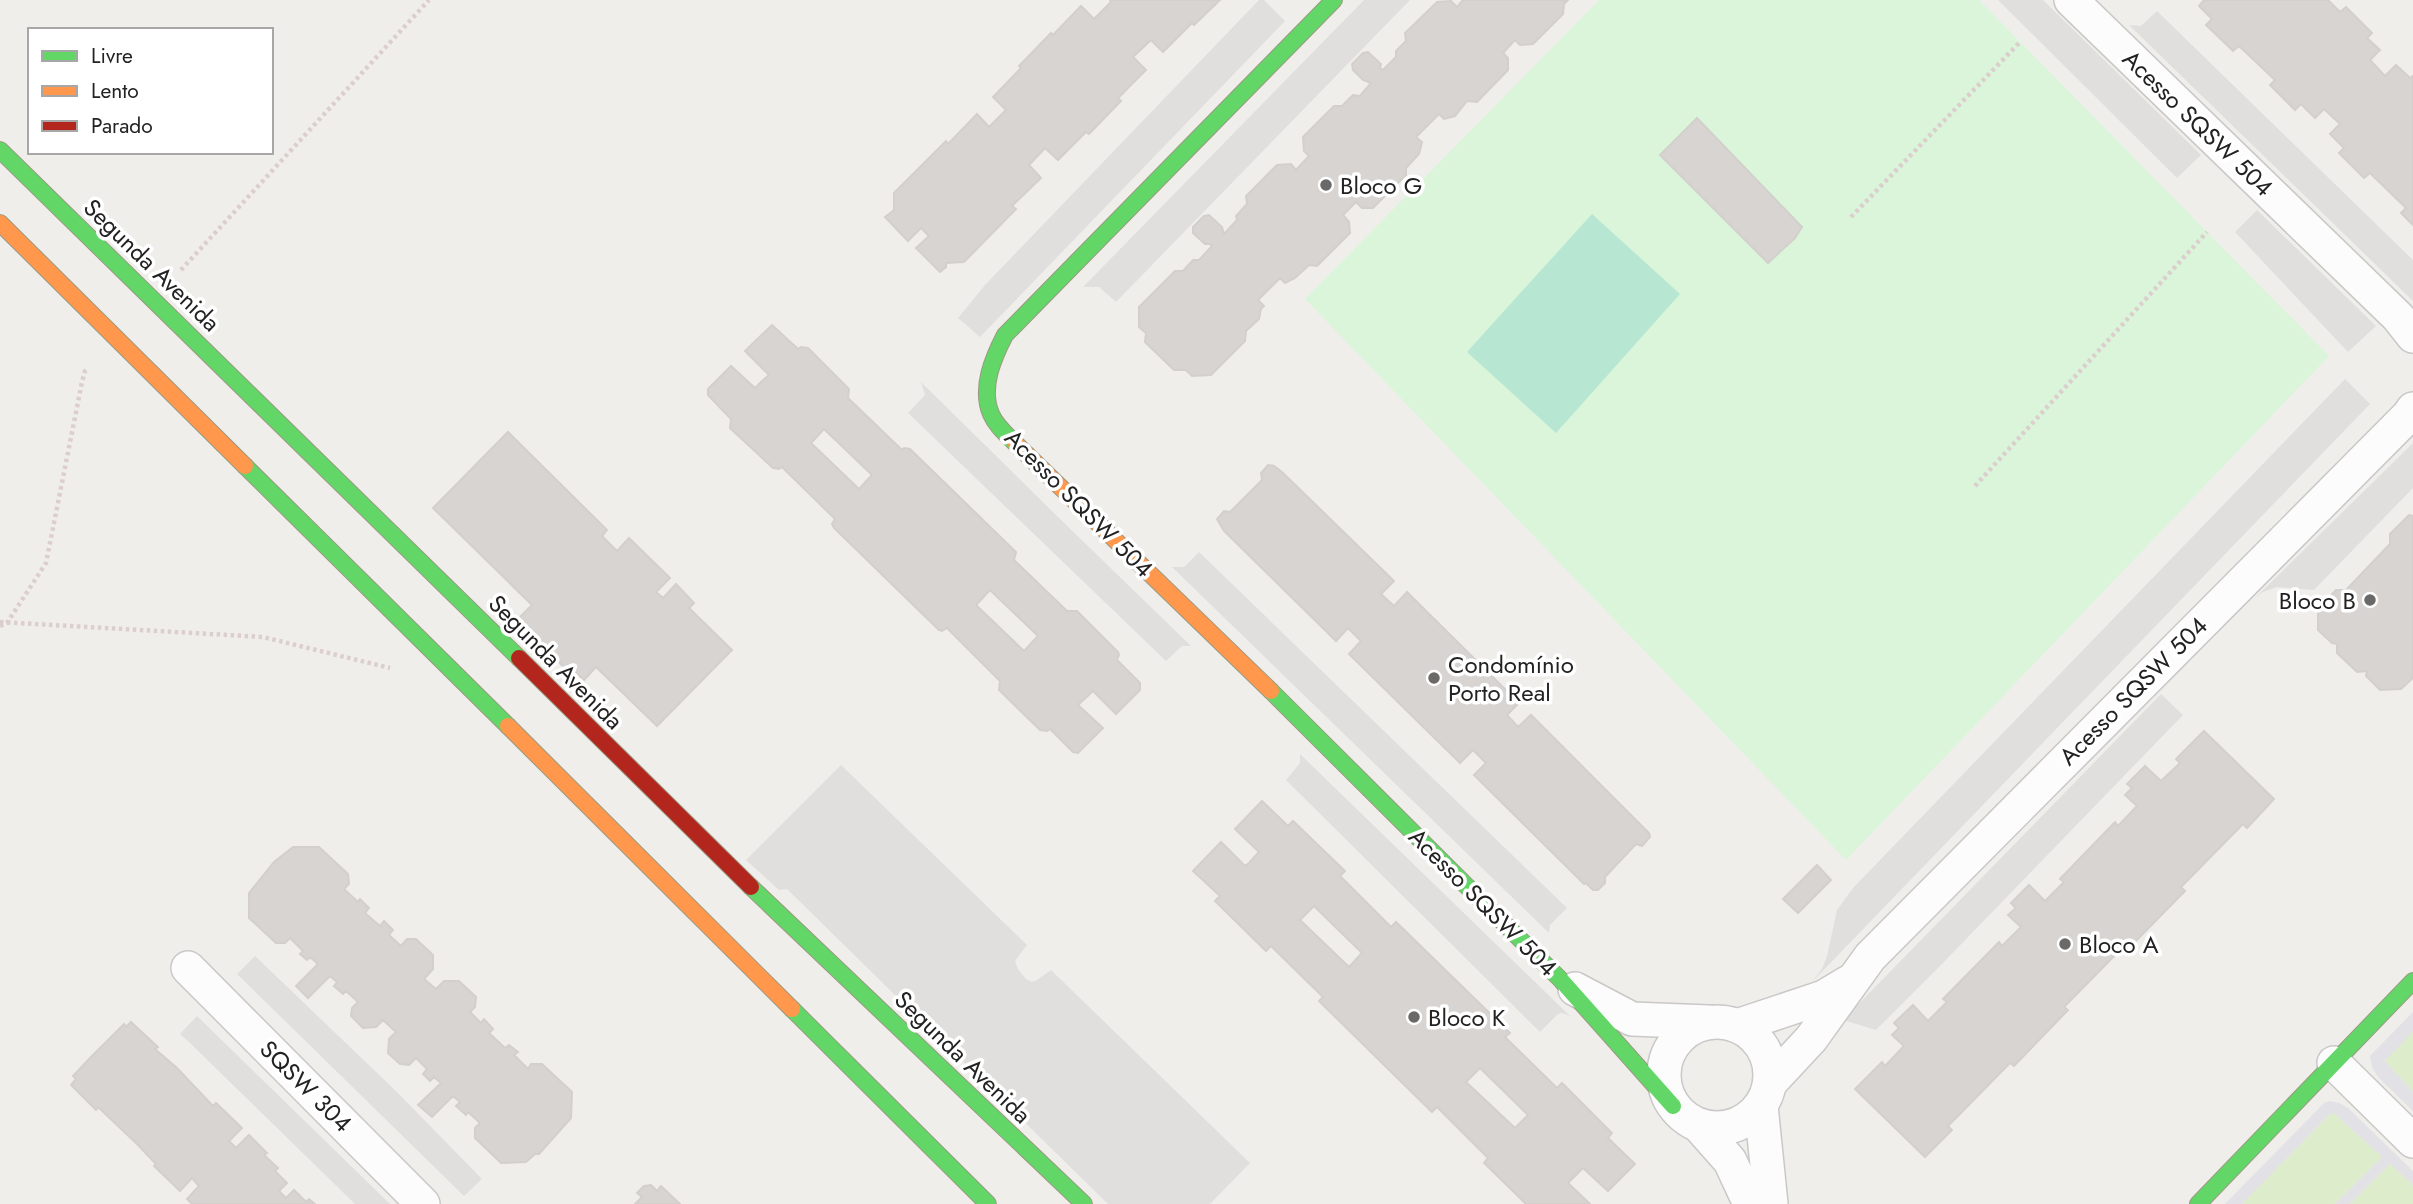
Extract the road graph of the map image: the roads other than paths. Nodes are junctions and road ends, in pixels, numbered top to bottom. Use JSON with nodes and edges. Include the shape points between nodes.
{"nodes":[{"id":1,"x":1334,"y":0,"type":"edge"},
{"id":2,"x":2071,"y":0,"type":"edge"},
{"id":3,"x":0,"y":150,"type":"edge"},
{"id":4,"x":0,"y":223,"type":"edge"},
{"id":5,"x":2413,"y":336,"type":"edge"},
{"id":6,"x":2413,"y":409,"type":"edge"},
{"id":7,"x":188,"y":968,"type":"dead end"},
{"id":8,"x":1857,"y":977,"type":"junction"},
{"id":9,"x":1561,"y":980,"type":"junction"},
{"id":10,"x":2413,"y":981,"type":"edge"},
{"id":11,"x":1723,"y":1024,"type":"junction"},
{"id":12,"x":2334,"y":1063,"type":"junction"},
{"id":13,"x":1766,"y":1094,"type":"junction"},
{"id":14,"x":1673,"y":1105,"type":"junction"},
{"id":15,"x":1700,"y":1127,"type":"junction"},
{"id":16,"x":2413,"y":1141,"type":"edge"},
{"id":17,"x":423,"y":1204,"type":"edge"},
{"id":18,"x":988,"y":1204,"type":"edge"},
{"id":19,"x":1084,"y":1204,"type":"edge"},
{"id":20,"x":1749,"y":1204,"type":"edge"},
{"id":21,"x":1771,"y":1204,"type":"edge"},
{"id":22,"x":2198,"y":1204,"type":"edge"}],
"edges":[{"from":1,"to":9,"type":"street","name":"Acesso SQSW 504","via":[[1005,335],[991,362],[991,415],[1019,448],[1319,737]]},
{"from":2,"to":5,"type":"street","name":"Acesso SQSW 504"},
{"from":3,"to":19,"type":"street","name":"Segunda Avenida","via":[[754,890]]},
{"from":4,"to":18,"type":"street"},
{"from":6,"to":8,"type":"street","name":"Acesso SQSW 504","via":[[1870,957]]},
{"from":7,"to":17,"type":"street","name":"SQSW 304"},
{"from":8,"to":11,"type":"street","name":"Acesso SQSW 504","via":[[1824,996]]},
{"from":8,"to":13,"type":"street","name":"Acesso SQSW 504"},
{"from":9,"to":11,"type":"street","name":"Acesso SQSW 504","via":[[1632,1020]]},
{"from":9,"to":14,"type":"street","name":"Acesso SQSW 504"},
{"from":10,"to":12,"type":"street"},
{"from":11,"to":13,"type":"street","via":[[1746,1030],[1758,1040],[1770,1068]]},
{"from":11,"to":14,"type":"street","via":[[1686,1031],[1675,1041],[1663,1072]]},
{"from":12,"to":16,"type":"street"},
{"from":12,"to":22,"type":"street"},
{"from":13,"to":15,"type":"street","via":[[1748,1119],[1735,1126]]},
{"from":13,"to":21,"type":"street"},
{"from":14,"to":15,"type":"street"},
{"from":15,"to":20,"type":"street","via":[[1731,1161]]}]}
